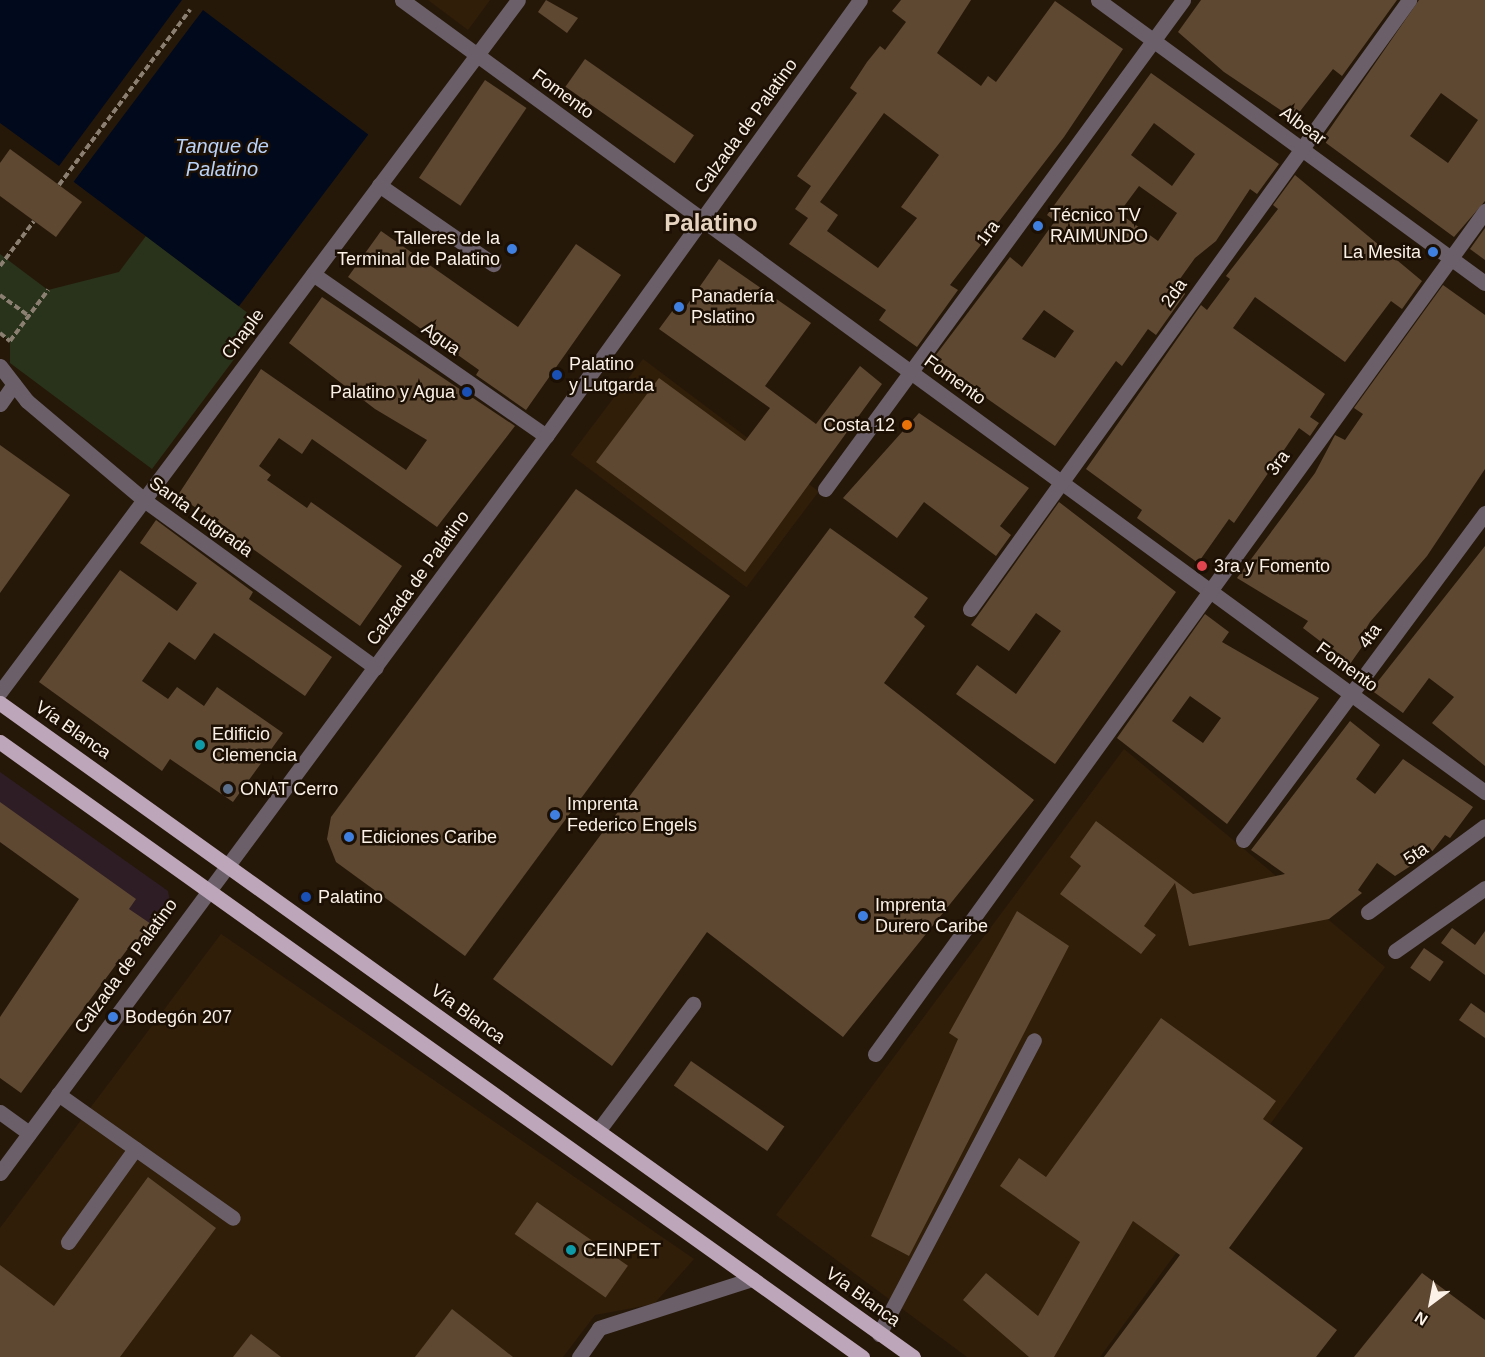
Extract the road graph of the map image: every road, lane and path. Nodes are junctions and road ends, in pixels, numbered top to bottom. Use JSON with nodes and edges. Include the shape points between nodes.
{"nodes":[{"id":1,"x":402,"y":0,"type":"edge"},
{"id":2,"x":518,"y":0,"type":"edge"},
{"id":3,"x":1098,"y":0,"type":"edge"},
{"id":4,"x":1182,"y":0,"type":"edge"},
{"id":5,"x":1409,"y":0,"type":"edge"},
{"id":6,"x":852,"y":3,"type":"edge"},
{"id":7,"x":190,"y":10,"type":"dead end"},
{"id":8,"x":1153,"y":40,"type":"junction"},
{"id":9,"x":477,"y":55,"type":"junction"},
{"id":10,"x":1302,"y":149,"type":"junction"},
{"id":11,"x":59,"y":185,"type":"dead end"},
{"id":12,"x":379,"y":185,"type":"junction"},
{"id":13,"x":1485,"y":211,"type":"edge"},
{"id":14,"x":702,"y":220,"type":"junction"},
{"id":15,"x":34,"y":221,"type":"dead end"},
{"id":16,"x":1451,"y":258,"type":"junction"},
{"id":17,"x":493,"y":264,"type":"dead end"},
{"id":18,"x":0,"y":266,"type":"edge"},
{"id":19,"x":313,"y":274,"type":"junction"},
{"id":20,"x":1485,"y":283,"type":"edge"},
{"id":21,"x":48,"y":290,"type":"dead end"},
{"id":22,"x":0,"y":294,"type":"edge"},
{"id":23,"x":28,"y":316,"type":"junction"},
{"id":24,"x":0,"y":333,"type":"edge"},
{"id":25,"x":0,"y":366,"type":"edge"},
{"id":26,"x":910,"y":372,"type":"junction"},
{"id":27,"x":14,"y":384,"type":"junction"},
{"id":28,"x":0,"y":404,"type":"edge"},
{"id":29,"x":546,"y":436,"type":"junction"},
{"id":30,"x":1062,"y":482,"type":"junction"},
{"id":31,"x":825,"y":489,"type":"dead end"},
{"id":32,"x":144,"y":500,"type":"junction"},
{"id":33,"x":1485,"y":513,"type":"edge"},
{"id":34,"x":1210,"y":591,"type":"junction"},
{"id":35,"x":970,"y":609,"type":"dead end"},
{"id":36,"x":376,"y":668,"type":"junction"},
{"id":37,"x":0,"y":692,"type":"edge"},
{"id":38,"x":1351,"y":694,"type":"junction"},
{"id":39,"x":0,"y":703,"type":"edge"},
{"id":40,"x":0,"y":742,"type":"edge"},
{"id":41,"x":1485,"y":792,"type":"edge"},
{"id":42,"x":1485,"y":826,"type":"edge"},
{"id":43,"x":1243,"y":840,"type":"dead end"},
{"id":44,"x":227,"y":863,"type":"junction"},
{"id":45,"x":1485,"y":888,"type":"edge"},
{"id":46,"x":206,"y":890,"type":"junction"},
{"id":47,"x":1368,"y":912,"type":"dead end"},
{"id":48,"x":1395,"y":951,"type":"dead end"},
{"id":49,"x":693,"y":1004,"type":"dead end"},
{"id":50,"x":1034,"y":1040,"type":"dead end"},
{"id":51,"x":876,"y":1054,"type":"dead end"},
{"id":52,"x":58,"y":1094,"type":"junction"},
{"id":53,"x":0,"y":1112,"type":"edge"},
{"id":54,"x":598,"y":1131,"type":"junction"},
{"id":55,"x":29,"y":1133,"type":"junction"},
{"id":56,"x":135,"y":1149,"type":"junction"},
{"id":57,"x":0,"y":1173,"type":"edge"},
{"id":58,"x":232,"y":1218,"type":"dead end"},
{"id":59,"x":68,"y":1242,"type":"dead end"},
{"id":60,"x":752,"y":1278,"type":"junction"},
{"id":61,"x":879,"y":1334,"type":"junction"},
{"id":62,"x":579,"y":1357,"type":"edge"},
{"id":63,"x":862,"y":1357,"type":"edge"},
{"id":64,"x":913,"y":1357,"type":"edge"}],
"edges":[{"from":1,"to":9,"type":"street","name":"Fomento"},
{"from":2,"to":9,"type":"street","name":"Chaple"},
{"from":3,"to":8,"type":"street","name":"Albear"},
{"from":4,"to":8,"type":"street","name":"1ra"},
{"from":5,"to":10,"type":"street","name":"2da"},
{"from":6,"to":14,"type":"street","name":"Calzada de Palatino"},
{"from":7,"to":11,"type":"path"},
{"from":8,"to":10,"type":"street","name":"Albear"},
{"from":8,"to":26,"type":"street","name":"1ra"},
{"from":9,"to":12,"type":"street","name":"Chaple"},
{"from":9,"to":14,"type":"street","name":"Fomento"},
{"from":10,"to":16,"type":"street","name":"Albear"},
{"from":10,"to":30,"type":"street","name":"2da"},
{"from":12,"to":17,"type":"street"},
{"from":12,"to":19,"type":"street","name":"Chaple"},
{"from":13,"to":16,"type":"street","name":"3ra"},
{"from":14,"to":26,"type":"street","name":"Fomento"},
{"from":14,"to":29,"type":"street","name":"Calzada de Palatino"},
{"from":15,"to":18,"type":"path"},
{"from":16,"to":20,"type":"street","name":"Albear"},
{"from":16,"to":34,"type":"street","name":"3ra"},
{"from":19,"to":29,"type":"street","name":"Agua"},
{"from":19,"to":32,"type":"street","name":"Chaple"},
{"from":21,"to":23,"type":"path"},
{"from":22,"to":23,"type":"path"},
{"from":23,"to":24,"type":"path","via":[[10,341]]},
{"from":25,"to":27,"type":"street","name":"Santa Lutgrada"},
{"from":26,"to":30,"type":"street","name":"Fomento"},
{"from":26,"to":31,"type":"street","name":"1ra"},
{"from":27,"to":28,"type":"street"},
{"from":27,"to":32,"type":"street","name":"Santa Lutgrada"},
{"from":29,"to":36,"type":"street","name":"Calzada de Palatino"},
{"from":30,"to":34,"type":"street","name":"Fomento"},
{"from":30,"to":35,"type":"street","name":"2da"},
{"from":32,"to":36,"type":"street","name":"Santa Lutgrada"},
{"from":32,"to":37,"type":"street","name":"Chaple"},
{"from":33,"to":38,"type":"street","name":"4ta"},
{"from":34,"to":38,"type":"street","name":"Fomento"},
{"from":34,"to":51,"type":"street","name":"3ra"},
{"from":36,"to":44,"type":"street","name":"Calzada de Palatino"},
{"from":38,"to":41,"type":"street","name":"Fomento"},
{"from":38,"to":43,"type":"street","name":"4ta"},
{"from":39,"to":44,"type":"main road","name":"Vía Blanca"},
{"from":40,"to":46,"type":"main road"},
{"from":42,"to":47,"type":"street","name":"5ta"},
{"from":44,"to":46,"type":"street","name":"Calzada de Palatino"},
{"from":44,"to":54,"type":"main road","name":"Vía Blanca"},
{"from":45,"to":48,"type":"street"},
{"from":46,"to":52,"type":"street","name":"Calzada de Palatino"},
{"from":46,"to":60,"type":"main road"},
{"from":49,"to":54,"type":"street"},
{"from":50,"to":61,"type":"street"},
{"from":52,"to":55,"type":"street","name":"Calzada de Palatino"},
{"from":52,"to":56,"type":"street"},
{"from":53,"to":55,"type":"street"},
{"from":54,"to":61,"type":"main road","name":"Vía Blanca"},
{"from":55,"to":57,"type":"street","name":"Calzada de Palatino"},
{"from":56,"to":58,"type":"street"},
{"from":56,"to":59,"type":"street"},
{"from":60,"to":62,"type":"street","via":[[600,1328]]},
{"from":60,"to":63,"type":"main road"},
{"from":61,"to":64,"type":"main road","name":"Vía Blanca"}]}
